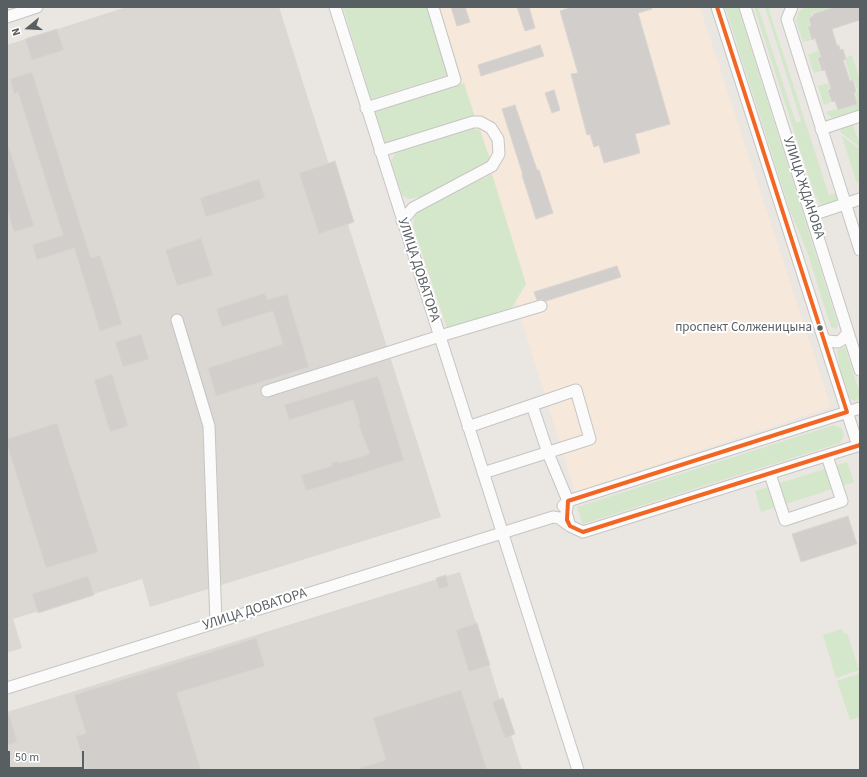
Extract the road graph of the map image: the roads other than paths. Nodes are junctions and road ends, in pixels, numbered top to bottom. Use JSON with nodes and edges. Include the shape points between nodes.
{"nodes":[{"id":1,"x":37,"y":7,"type":"edge"},
{"id":2,"x":335,"y":7,"type":"edge"},
{"id":3,"x":433,"y":7,"type":"edge"},
{"id":4,"x":717,"y":7,"type":"edge"},
{"id":5,"x":745,"y":7,"type":"edge"},
{"id":6,"x":792,"y":7,"type":"edge"},
{"id":7,"x":7,"y":17,"type":"edge"},
{"id":8,"x":366,"y":108,"type":"junction"},
{"id":9,"x":860,"y":116,"type":"edge"},
{"id":10,"x":821,"y":129,"type":"junction"},
{"id":11,"x":380,"y":151,"type":"junction"},
{"id":12,"x":860,"y":199,"type":"edge"},
{"id":13,"x":845,"y":204,"type":"junction"},
{"id":14,"x":812,"y":216,"type":"junction"},
{"id":15,"x":402,"y":222,"type":"junction"},
{"id":16,"x":860,"y":250,"type":"edge"},
{"id":17,"x":541,"y":306,"type":"dead end"},
{"id":18,"x":177,"y":320,"type":"dead end"},
{"id":19,"x":848,"y":332,"type":"junction"},
{"id":20,"x":440,"y":336,"type":"junction"},
{"id":21,"x":824,"y":339,"type":"junction"},
{"id":22,"x":860,"y":370,"type":"edge"},
{"id":23,"x":267,"y":392,"type":"dead end"},
{"id":24,"x":532,"y":405,"type":"junction"},
{"id":25,"x":860,"y":408,"type":"edge"},
{"id":26,"x":847,"y":412,"type":"junction"},
{"id":27,"x":468,"y":427,"type":"junction"},
{"id":28,"x":859,"y":446,"type":"edge"},
{"id":29,"x":548,"y":453,"type":"junction"},
{"id":30,"x":827,"y":456,"type":"junction"},
{"id":31,"x":483,"y":473,"type":"junction"},
{"id":32,"x":770,"y":474,"type":"junction"},
{"id":33,"x":568,"y":501,"type":"junction"},
{"id":34,"x":553,"y":517,"type":"junction"},
{"id":35,"x":570,"y":526,"type":"junction"},
{"id":36,"x":502,"y":532,"type":"junction"},
{"id":37,"x":216,"y":622,"type":"junction"},
{"id":38,"x":7,"y":688,"type":"edge"},
{"id":39,"x":578,"y":770,"type":"edge"}],
"edges":[{"from":1,"to":7,"type":"street"},
{"from":2,"to":8,"type":"street","name":"УЛИЦА ДОВАТОРА"},
{"from":3,"to":8,"type":"street","via":[[455,80]]},
{"from":4,"to":21,"type":"street","name":"УЛИЦА ЖДАНОВА"},
{"from":5,"to":14,"type":"street","name":"УЛИЦА ЖДАНОВА"},
{"from":6,"to":10,"type":"street","via":[[786,19]]},
{"from":8,"to":11,"type":"street","name":"УЛИЦА ДОВАТОРА"},
{"from":9,"to":10,"type":"street"},
{"from":10,"to":13,"type":"street"},
{"from":11,"to":15,"type":"street","name":"УЛИЦА ДОВАТОРА"},
{"from":11,"to":15,"type":"street","via":[[474,122],[491,128],[498,139],[499,154],[492,166],[413,208]]},
{"from":12,"to":13,"type":"street"},
{"from":13,"to":14,"type":"street"},
{"from":13,"to":16,"type":"street"},
{"from":14,"to":19,"type":"street","name":"УЛИЦА ЖДАНОВА"},
{"from":15,"to":20,"type":"street","name":"УЛИЦА ДОВАТОРА"},
{"from":17,"to":20,"type":"street"},
{"from":18,"to":37,"type":"street","via":[[209,426]]},
{"from":19,"to":21,"type":"street","via":[[838,342]]},
{"from":19,"to":22,"type":"street","name":"УЛИЦА ЖДАНОВА"},
{"from":20,"to":23,"type":"street"},
{"from":20,"to":27,"type":"street","name":"УЛИЦА ДОВАТОРА"},
{"from":21,"to":26,"type":"street","name":"УЛИЦА ЖДАНОВА"},
{"from":24,"to":27,"type":"street"},
{"from":24,"to":29,"type":"street"},
{"from":24,"to":29,"type":"street","via":[[576,390],[590,439]]},
{"from":25,"to":26,"type":"street"},
{"from":26,"to":28,"type":"street","name":"УЛИЦА ЖДАНОВА"},
{"from":26,"to":33,"type":"street"},
{"from":27,"to":31,"type":"street","name":"УЛИЦА ДОВАТОРА"},
{"from":28,"to":30,"type":"street"},
{"from":29,"to":31,"type":"street"},
{"from":29,"to":33,"type":"street"},
{"from":30,"to":32,"type":"street"},
{"from":30,"to":32,"type":"street","via":[[842,501],[785,520]]},
{"from":31,"to":36,"type":"street","name":"УЛИЦА ДОВАТОРА"},
{"from":32,"to":35,"type":"street","via":[[583,532]]},
{"from":33,"to":34,"type":"street"},
{"from":33,"to":35,"type":"street","via":[[566,513]]},
{"from":34,"to":35,"type":"street"},
{"from":34,"to":36,"type":"street"},
{"from":36,"to":37,"type":"street","name":"УЛИЦА ДОВАТОРА"},
{"from":36,"to":39,"type":"street","name":"УЛИЦА ДОВАТОРА"},
{"from":37,"to":38,"type":"street","name":"УЛИЦА ДОВАТОРА"}]}
